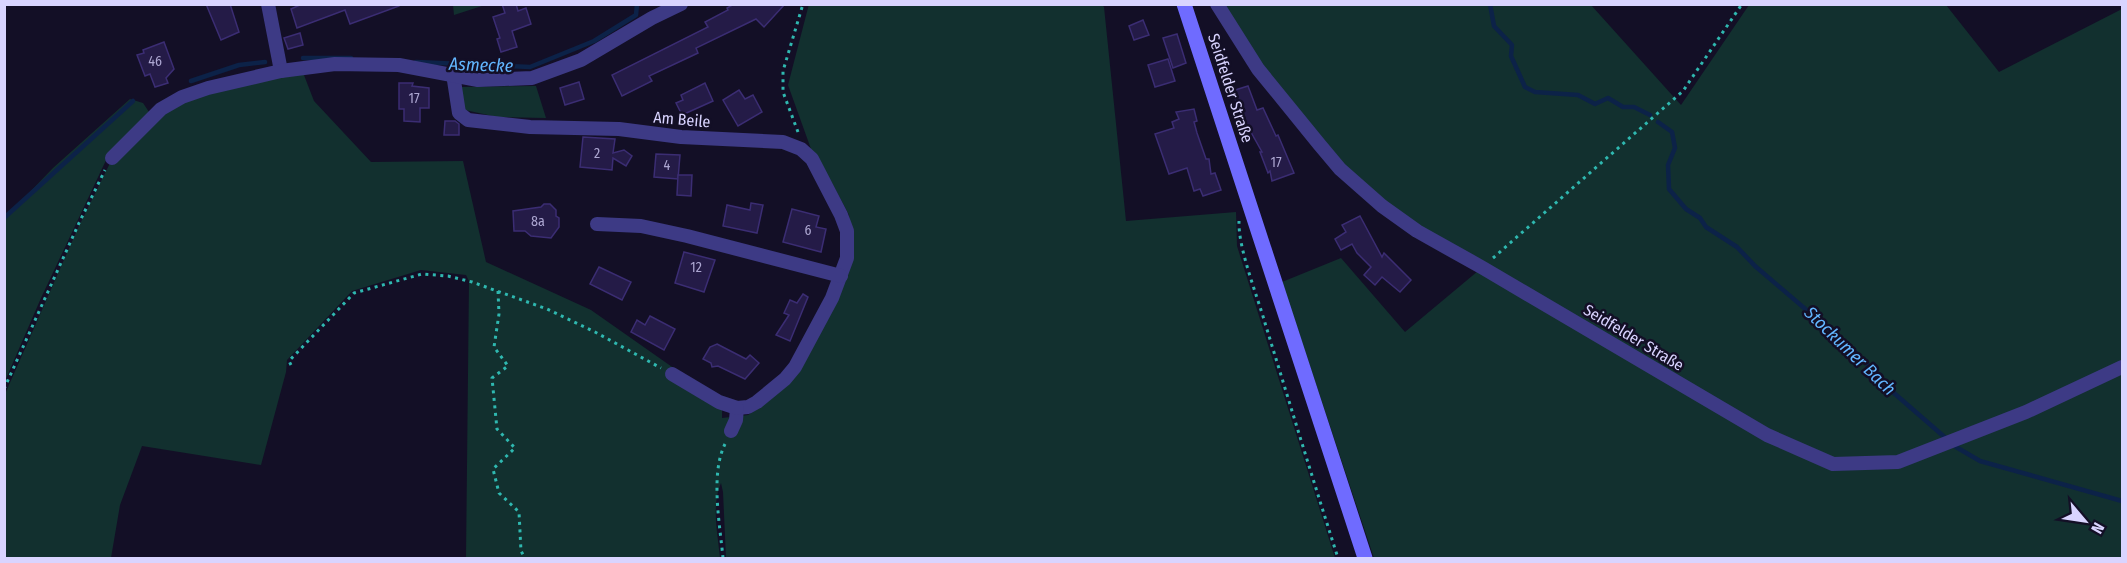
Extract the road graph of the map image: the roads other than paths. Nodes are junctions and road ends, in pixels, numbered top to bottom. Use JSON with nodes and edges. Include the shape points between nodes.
{"nodes":[{"id":1,"x":268,"y":4,"type":"edge"},
{"id":2,"x":681,"y":4,"type":"edge"},
{"id":3,"x":1184,"y":4,"type":"edge"},
{"id":4,"x":1217,"y":4,"type":"edge"},
{"id":5,"x":280,"y":71,"type":"junction"},
{"id":6,"x":453,"y":74,"type":"junction"},
{"id":7,"x":111,"y":158,"type":"road end"},
{"id":8,"x":597,"y":224,"type":"dead end"},
{"id":9,"x":841,"y":276,"type":"junction"},
{"id":10,"x":2122,"y":367,"type":"edge"},
{"id":11,"x":672,"y":375,"type":"road end"},
{"id":12,"x":737,"y":408,"type":"junction"},
{"id":13,"x":731,"y":431,"type":"road end"},
{"id":14,"x":1365,"y":558,"type":"edge"}],
"edges":[{"from":1,"to":5,"type":"street"},
{"from":2,"to":6,"type":"street","via":[[581,60],[532,78],[478,80]]},
{"from":3,"to":14,"type":"main road","name":"Seidfelder Straße"},
{"from":4,"to":10,"type":"street","name":"Seidfelder Straße","via":[[1258,69],[1340,169],[1382,206],[1417,231],[1767,435],[1833,464],[1898,462],[2026,412]]},
{"from":5,"to":6,"type":"street","via":[[335,64],[399,65]]},
{"from":5,"to":7,"type":"street","via":[[182,97],[161,109]]},
{"from":6,"to":9,"type":"street","name":"Am Beile","via":[[459,113],[468,120],[783,142],[801,149],[817,166],[847,231],[847,258]]},
{"from":8,"to":9,"type":"street","via":[[641,226]]},
{"from":9,"to":12,"type":"street","via":[[795,367],[757,402]]},
{"from":11,"to":12,"type":"street"},
{"from":12,"to":13,"type":"street"}]}
